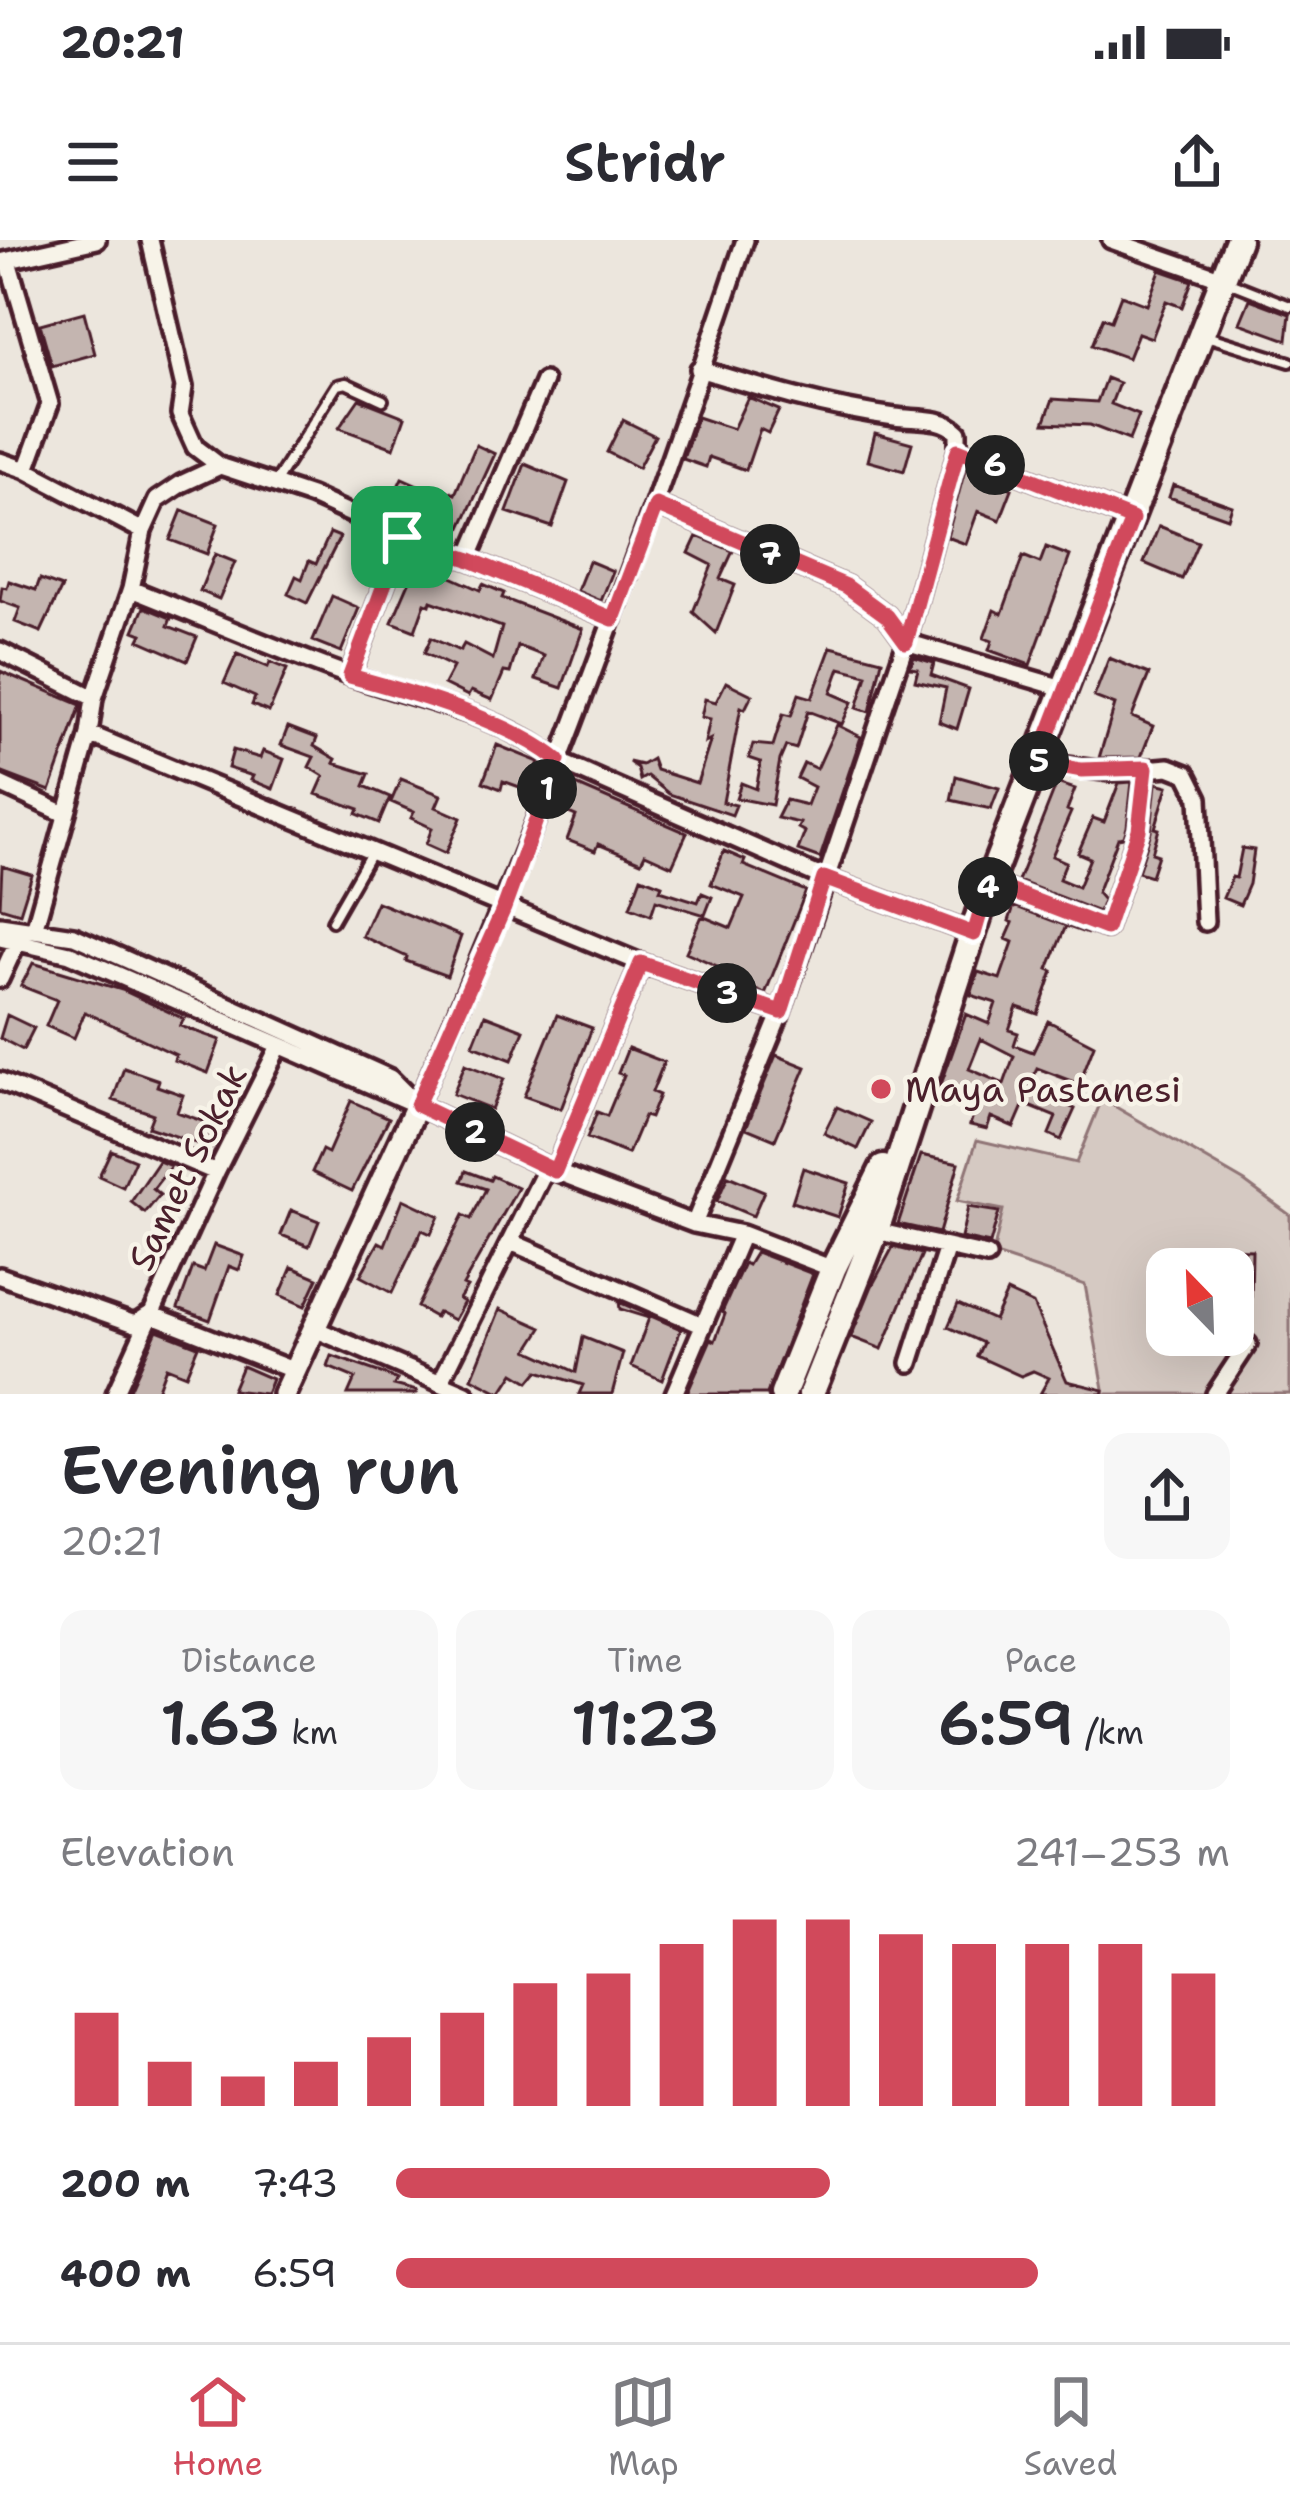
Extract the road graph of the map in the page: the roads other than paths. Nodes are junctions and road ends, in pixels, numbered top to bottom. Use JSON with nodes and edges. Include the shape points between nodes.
{"nodes":[{"id":1,"x":97,"y":240,"type":"edge"},
{"id":2,"x":151,"y":240,"type":"edge"},
{"id":3,"x":745,"y":240,"type":"edge"},
{"id":4,"x":1111,"y":240,"type":"edge"},
{"id":5,"x":1238,"y":240,"type":"edge"},
{"id":6,"x":4,"y":262,"type":"edge"},
{"id":7,"x":1223,"y":279,"type":"junction"},
{"id":8,"x":1290,"y":306,"type":"edge"},
{"id":9,"x":1202,"y":335,"type":"junction"},
{"id":10,"x":1290,"y":362,"type":"edge"},
{"id":11,"x":699,"y":369,"type":"junction"},
{"id":12,"x":544,"y":380,"type":"dead end"},
{"id":13,"x":383,"y":400,"type":"dead end"},
{"id":14,"x":958,"y":450,"type":"junction"},
{"id":15,"x":0,"y":461,"type":"edge"},
{"id":16,"x":220,"y":466,"type":"junction"},
{"id":17,"x":26,"y":470,"type":"junction"},
{"id":18,"x":274,"y":484,"type":"junction"},
{"id":19,"x":656,"y":505,"type":"junction"},
{"id":20,"x":1132,"y":519,"type":"junction"},
{"id":21,"x":143,"y":531,"type":"junction"},
{"id":22,"x":402,"y":537,"type":"junction"},
{"id":23,"x":468,"y":559,"type":"junction"},
{"id":24,"x":131,"y":589,"type":"junction"},
{"id":25,"x":613,"y":619,"type":"junction"},
{"id":26,"x":906,"y":642,"type":"junction"},
{"id":27,"x":0,"y":651,"type":"edge"},
{"id":28,"x":350,"y":676,"type":"junction"},
{"id":29,"x":1066,"y":688,"type":"junction"},
{"id":30,"x":94,"y":698,"type":"junction"},
{"id":31,"x":89,"y":734,"type":"junction"},
{"id":32,"x":558,"y":760,"type":"junction"},
{"id":33,"x":1038,"y":762,"type":"junction"},
{"id":34,"x":1146,"y":768,"type":"junction"},
{"id":35,"x":0,"y":784,"type":"edge"},
{"id":36,"x":64,"y":814,"type":"junction"},
{"id":37,"x":372,"y":851,"type":"junction"},
{"id":38,"x":824,"y":878,"type":"junction"},
{"id":39,"x":989,"y":883,"type":"junction"},
{"id":40,"x":504,"y":908,"type":"junction"},
{"id":41,"x":332,"y":921,"type":"dead end"},
{"id":42,"x":1205,"y":922,"type":"dead end"},
{"id":43,"x":0,"y":925,"type":"edge"},
{"id":44,"x":34,"y":930,"type":"junction"},
{"id":45,"x":974,"y":934,"type":"junction"},
{"id":46,"x":0,"y":938,"type":"edge"},
{"id":47,"x":19,"y":940,"type":"junction"},
{"id":48,"x":641,"y":963,"type":"junction"},
{"id":49,"x":0,"y":979,"type":"edge"},
{"id":50,"x":781,"y":1012,"type":"junction"},
{"id":51,"x":278,"y":1046,"type":"junction"},
{"id":52,"x":0,"y":1081,"type":"edge"},
{"id":53,"x":918,"y":1096,"type":"junction"},
{"id":54,"x":417,"y":1105,"type":"junction"},
{"id":55,"x":551,"y":1169,"type":"junction"},
{"id":56,"x":216,"y":1172,"type":"junction"},
{"id":57,"x":694,"y":1224,"type":"junction"},
{"id":58,"x":876,"y":1231,"type":"junction"},
{"id":59,"x":742,"y":1234,"type":"junction"},
{"id":60,"x":512,"y":1242,"type":"junction"},
{"id":61,"x":947,"y":1247,"type":"junction"},
{"id":62,"x":987,"y":1256,"type":"dead end"},
{"id":63,"x":833,"y":1269,"type":"junction"},
{"id":64,"x":0,"y":1276,"type":"edge"},
{"id":65,"x":150,"y":1314,"type":"junction"},
{"id":66,"x":702,"y":1324,"type":"junction"},
{"id":67,"x":315,"y":1329,"type":"junction"},
{"id":68,"x":1240,"y":1356,"type":"edge"},
{"id":69,"x":910,"y":1364,"type":"dead end"},
{"id":70,"x":295,"y":1371,"type":"junction"},
{"id":71,"x":440,"y":1383,"type":"junction"},
{"id":72,"x":115,"y":1394,"type":"edge"},
{"id":73,"x":284,"y":1394,"type":"edge"},
{"id":74,"x":466,"y":1394,"type":"edge"},
{"id":75,"x":674,"y":1394,"type":"edge"},
{"id":76,"x":783,"y":1394,"type":"edge"},
{"id":77,"x":811,"y":1394,"type":"edge"},
{"id":78,"x":1215,"y":1394,"type":"edge"}],
"edges":[{"from":1,"to":6,"type":"street"},
{"from":2,"to":16,"type":"street","via":[[184,387],[180,414],[195,447]]},
{"from":3,"to":11,"type":"street"},
{"from":4,"to":7,"type":"street"},
{"from":5,"to":7,"type":"main road"},
{"from":6,"to":17,"type":"street","via":[[50,404]]},
{"from":7,"to":8,"type":"lane"},
{"from":7,"to":9,"type":"main road"},
{"from":9,"to":10,"type":"lane"},
{"from":9,"to":20,"type":"main road"},
{"from":11,"to":14,"type":"street","via":[[791,398],[952,425]]},
{"from":11,"to":19,"type":"street"},
{"from":12,"to":23,"type":"street"},
{"from":13,"to":18,"type":"lane","via":[[337,385]]},
{"from":14,"to":20,"type":"street"},
{"from":14,"to":26,"type":"street"},
{"from":15,"to":17,"type":"street"},
{"from":16,"to":18,"type":"street"},
{"from":16,"to":21,"type":"street","via":[[157,500]]},
{"from":17,"to":21,"type":"street"},
{"from":18,"to":22,"type":"street"},
{"from":19,"to":25,"type":"street"},
{"from":19,"to":26,"type":"street","via":[[846,586],[887,616]]},
{"from":20,"to":29,"type":"main road"},
{"from":21,"to":24,"type":"street"},
{"from":22,"to":23,"type":"street"},
{"from":22,"to":28,"type":"street"},
{"from":23,"to":25,"type":"street"},
{"from":24,"to":28,"type":"street"},
{"from":24,"to":30,"type":"street"},
{"from":25,"to":32,"type":"street"},
{"from":26,"to":29,"type":"street"},
{"from":26,"to":38,"type":"street"},
{"from":27,"to":30,"type":"street"},
{"from":28,"to":32,"type":"street","via":[[415,694],[538,744]]},
{"from":29,"to":33,"type":"main road"},
{"from":30,"to":31,"type":"street"},
{"from":31,"to":36,"type":"street"},
{"from":31,"to":37,"type":"street"},
{"from":32,"to":38,"type":"street"},
{"from":32,"to":40,"type":"street"},
{"from":33,"to":34,"type":"street"},
{"from":33,"to":39,"type":"main road"},
{"from":34,"to":39,"type":"street","via":[[1139,830],[1106,928]]},
{"from":34,"to":42,"type":"street","via":[[1187,774],[1198,798]]},
{"from":35,"to":36,"type":"street"},
{"from":36,"to":44,"type":"street"},
{"from":37,"to":40,"type":"street"},
{"from":37,"to":41,"type":"lane"},
{"from":38,"to":45,"type":"street"},
{"from":38,"to":50,"type":"street"},
{"from":39,"to":45,"type":"main road"},
{"from":40,"to":48,"type":"street"},
{"from":40,"to":54,"type":"street"},
{"from":43,"to":44,"type":"street"},
{"from":44,"to":54,"type":"street","via":[[74,936],[238,1007],[390,1078]]},
{"from":45,"to":53,"type":"main road"},
{"from":46,"to":47,"type":"street"},
{"from":47,"to":49,"type":"street"},
{"from":47,"to":51,"type":"street","via":[[70,954]]},
{"from":48,"to":50,"type":"street"},
{"from":48,"to":55,"type":"street"},
{"from":50,"to":57,"type":"street"},
{"from":51,"to":54,"type":"street"},
{"from":51,"to":56,"type":"street","name":"Samet Sokak"},
{"from":52,"to":56,"type":"street"},
{"from":53,"to":58,"type":"main road"},
{"from":53,"to":63,"type":"main road"},
{"from":54,"to":55,"type":"street"},
{"from":54,"to":67,"type":"street"},
{"from":55,"to":57,"type":"street"},
{"from":55,"to":60,"type":"street"},
{"from":56,"to":65,"type":"street","name":"Samet Sokak"},
{"from":57,"to":59,"type":"street"},
{"from":58,"to":61,"type":"street"},
{"from":58,"to":77,"type":"main road"},
{"from":59,"to":63,"type":"street"},
{"from":59,"to":66,"type":"street"},
{"from":60,"to":66,"type":"street"},
{"from":60,"to":71,"type":"street"},
{"from":61,"to":62,"type":"street"},
{"from":61,"to":69,"type":"street"},
{"from":63,"to":76,"type":"main road"},
{"from":64,"to":65,"type":"street","via":[[134,1324]]},
{"from":65,"to":70,"type":"street"},
{"from":65,"to":72,"type":"street","name":"Samet Sokak"},
{"from":66,"to":75,"type":"street"},
{"from":67,"to":70,"type":"street"},
{"from":67,"to":71,"type":"street"},
{"from":68,"to":78,"type":"street"},
{"from":70,"to":73,"type":"street"},
{"from":71,"to":74,"type":"street"}]}
